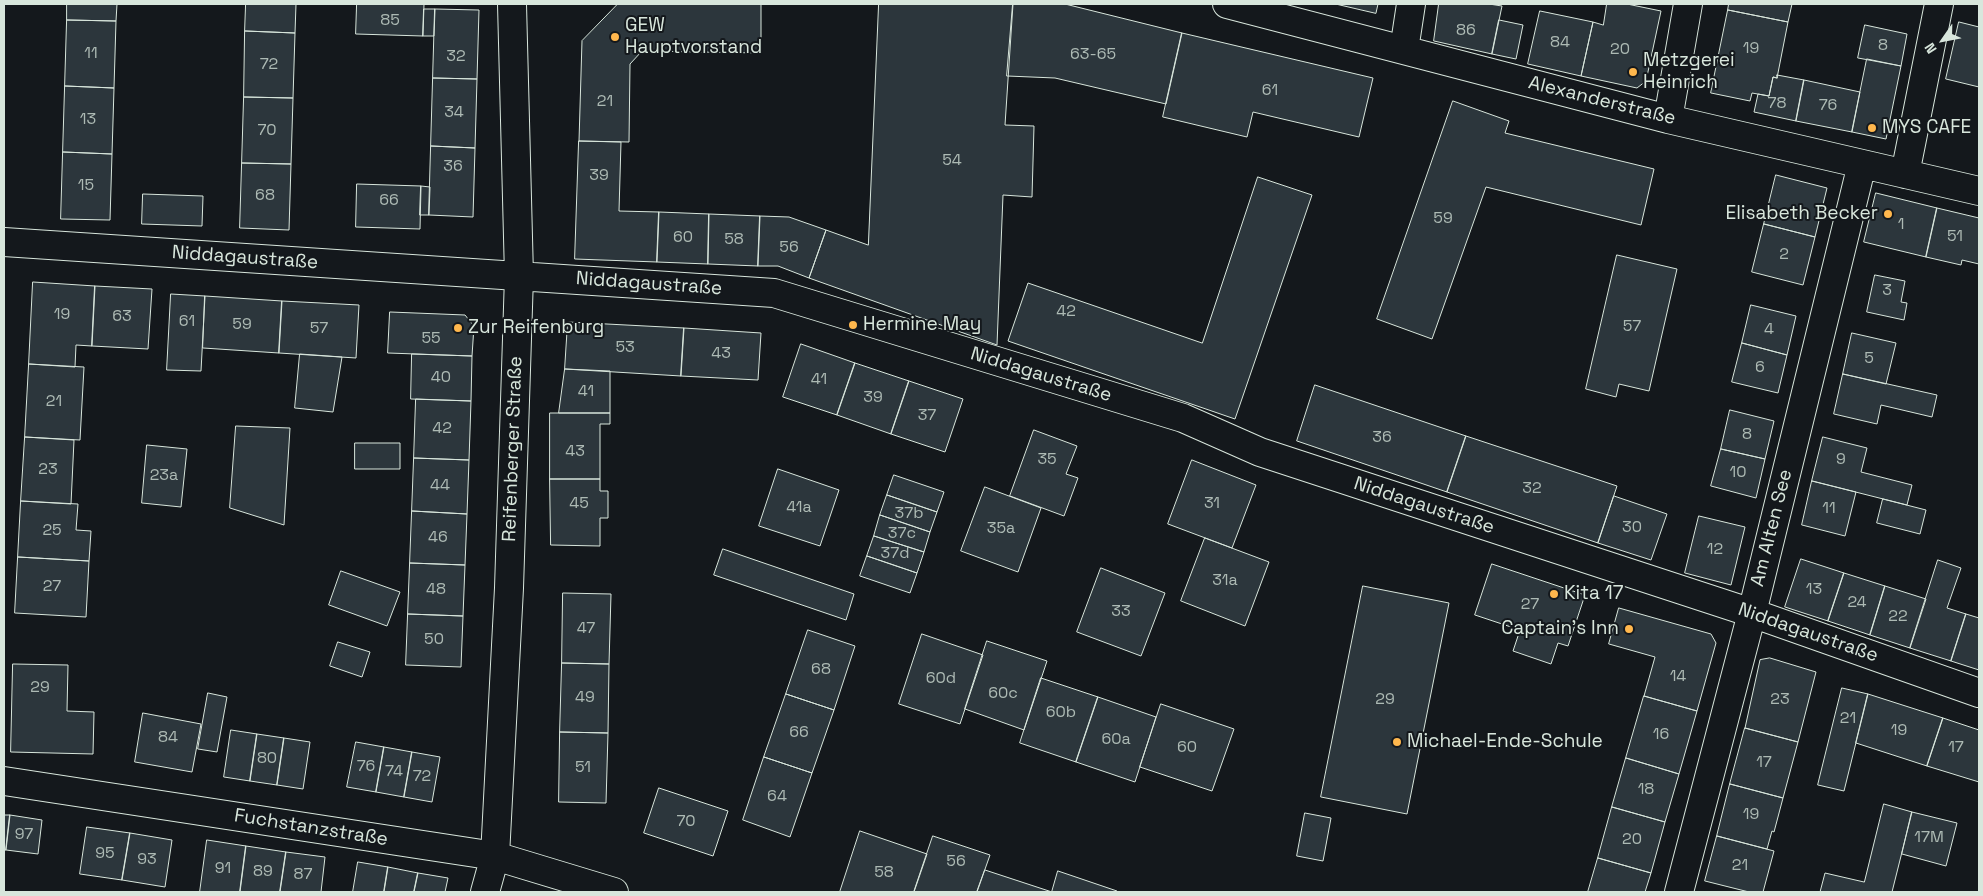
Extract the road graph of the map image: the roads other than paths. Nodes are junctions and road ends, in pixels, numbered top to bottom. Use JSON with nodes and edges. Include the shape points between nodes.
{"nodes":[{"id":1,"x":512,"y":4,"type":"edge"},
{"id":2,"x":1227,"y":4,"type":"edge"},
{"id":3,"x":1411,"y":4,"type":"edge"},
{"id":4,"x":1688,"y":4,"type":"edge"},
{"id":5,"x":1939,"y":4,"type":"edge"},
{"id":6,"x":1404,"y":50,"type":"junction"},
{"id":7,"x":1668,"y":118,"type":"junction"},
{"id":8,"x":1862,"y":164,"type":"junction"},
{"id":9,"x":1905,"y":174,"type":"junction"},
{"id":10,"x":1979,"y":191,"type":"edge"},
{"id":11,"x":4,"y":242,"type":"edge"},
{"id":12,"x":519,"y":276,"type":"junction"},
{"id":13,"x":1752,"y":613,"type":"junction"},
{"id":14,"x":1979,"y":693,"type":"edge"},
{"id":15,"x":4,"y":780,"type":"edge"},
{"id":16,"x":495,"y":856,"type":"junction"},
{"id":17,"x":485,"y":892,"type":"edge"},
{"id":18,"x":614,"y":892,"type":"edge"},
{"id":19,"x":1679,"y":892,"type":"edge"}],
"edges":[{"from":1,"to":12,"type":"street","name":"Reifenberger Straße"},
{"from":2,"to":6,"type":"street","name":"Alexanderstraße"},
{"from":3,"to":6,"type":"street"},
{"from":4,"to":7,"type":"street"},
{"from":5,"to":9,"type":"street"},
{"from":6,"to":7,"type":"street","name":"Alexanderstraße"},
{"from":7,"to":8,"type":"street","name":"Alexanderstraße"},
{"from":8,"to":9,"type":"street","name":"Alexanderstraße"},
{"from":8,"to":13,"type":"street","name":"Am Alten See"},
{"from":9,"to":10,"type":"street","name":"Alexanderstraße"},
{"from":11,"to":12,"type":"street","name":"Niddagaustraße"},
{"from":12,"to":13,"type":"street","name":"Niddagaustraße","via":[[774,293],[1184,418],[1260,452]]},
{"from":12,"to":16,"type":"street","name":"Reifenberger Straße","via":[[509,588]]},
{"from":13,"to":14,"type":"street","name":"Niddagaustraße"},
{"from":13,"to":19,"type":"street","name":"Am Alten See"},
{"from":15,"to":16,"type":"street","name":"Fuchstanzstraße"},
{"from":16,"to":17,"type":"street","name":"Reifenberger Straße"},
{"from":16,"to":18,"type":"street","name":"Fuchstanzstraße"}]}
